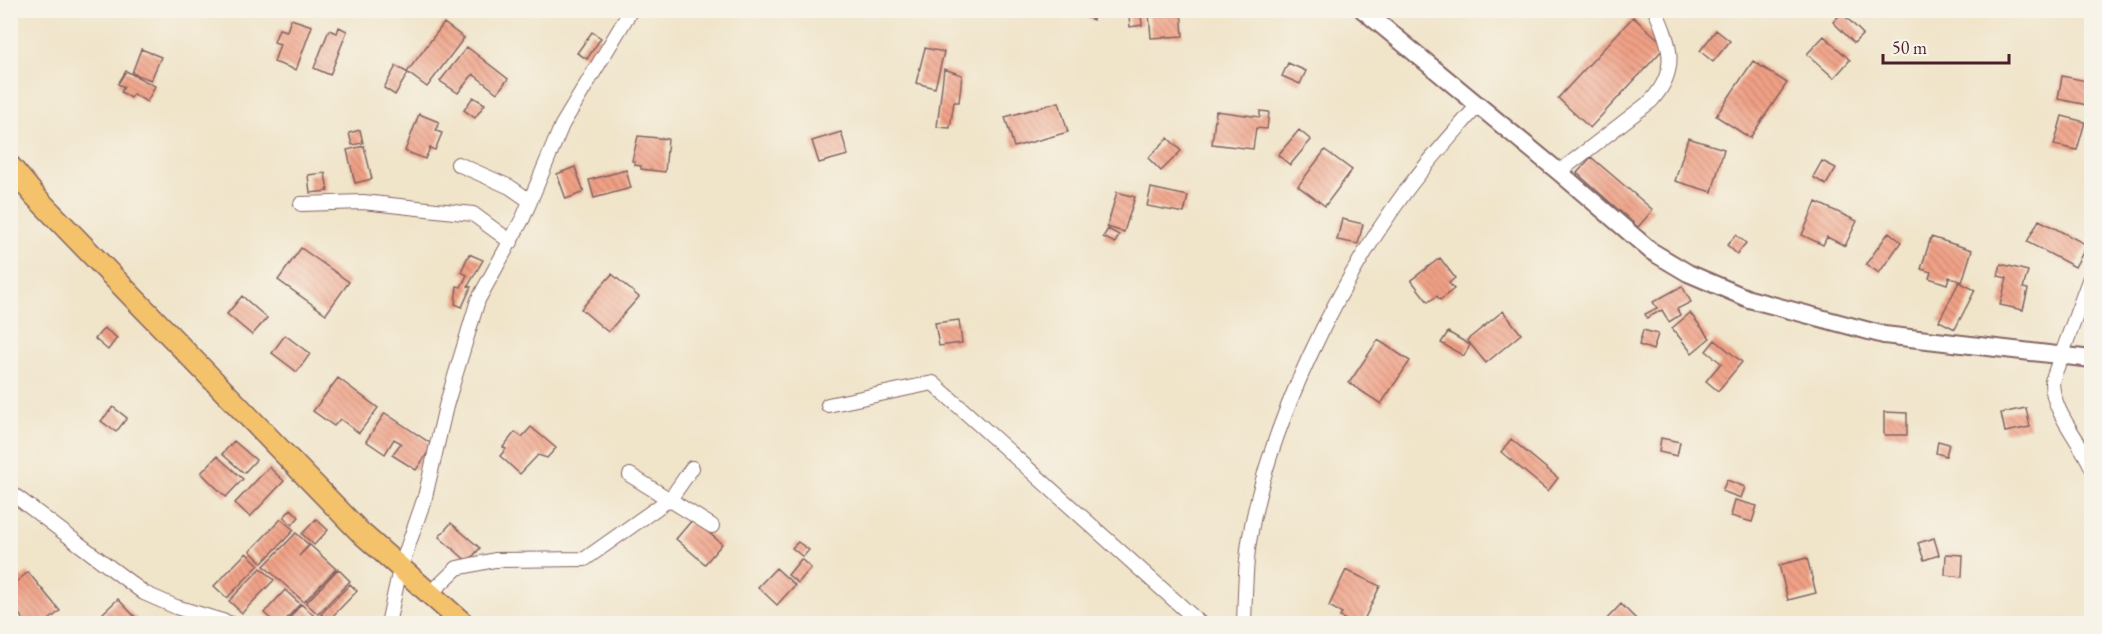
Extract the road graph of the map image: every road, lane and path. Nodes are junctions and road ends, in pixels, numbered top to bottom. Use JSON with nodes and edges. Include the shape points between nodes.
{"nodes":[{"id":1,"x":631,"y":10,"type":"edge"},
{"id":2,"x":1363,"y":10,"type":"edge"},
{"id":3,"x":1655,"y":10,"type":"edge"},
{"id":4,"x":1478,"y":105,"type":"junction"},
{"id":5,"x":458,"y":164,"type":"dead end"},
{"id":6,"x":10,"y":166,"type":"edge"},
{"id":7,"x":1559,"y":172,"type":"junction"},
{"id":8,"x":530,"y":201,"type":"junction"},
{"id":9,"x":301,"y":204,"type":"dead end"},
{"id":10,"x":511,"y":242,"type":"junction"},
{"id":11,"x":2091,"y":273,"type":"edge"},
{"id":12,"x":2061,"y":358,"type":"junction"},
{"id":13,"x":2091,"y":359,"type":"edge"},
{"id":14,"x":828,"y":405,"type":"dead end"},
{"id":15,"x":692,"y":468,"type":"dead end"},
{"id":16,"x":2091,"y":468,"type":"edge"},
{"id":17,"x":630,"y":475,"type":"dead end"},
{"id":18,"x":10,"y":492,"type":"edge"},
{"id":19,"x":671,"y":498,"type":"junction"},
{"id":20,"x":712,"y":526,"type":"dead end"},
{"id":21,"x":400,"y":569,"type":"junction"},
{"id":22,"x":430,"y":594,"type":"junction"},
{"id":23,"x":231,"y":623,"type":"edge"},
{"id":24,"x":388,"y":624,"type":"edge"},
{"id":25,"x":464,"y":624,"type":"edge"},
{"id":26,"x":1201,"y":624,"type":"edge"},
{"id":27,"x":1244,"y":624,"type":"edge"}],
"edges":[{"from":1,"to":8,"type":"street","via":[[562,125]]},
{"from":2,"to":4,"type":"street"},
{"from":3,"to":7,"type":"street","via":[[1668,39],[1670,56],[1662,88],[1651,101]]},
{"from":4,"to":7,"type":"street"},
{"from":4,"to":27,"type":"street","via":[[1405,192],[1376,234],[1314,348],[1263,477],[1249,543]]},
{"from":5,"to":8,"type":"street","via":[[510,187]]},
{"from":6,"to":21,"type":"main road","via":[[224,394]]},
{"from":7,"to":12,"type":"street","via":[[1651,251],[1688,273],[1749,299],[1884,335]]},
{"from":8,"to":10,"type":"street"},
{"from":9,"to":10,"type":"street","via":[[363,202],[473,214]]},
{"from":10,"to":21,"type":"street","via":[[478,300],[425,497]]},
{"from":11,"to":12,"type":"street"},
{"from":12,"to":13,"type":"street"},
{"from":12,"to":16,"type":"street","via":[[2054,370],[2052,392]]},
{"from":14,"to":26,"type":"street","via":[[933,383]]},
{"from":15,"to":19,"type":"street"},
{"from":17,"to":19,"type":"street"},
{"from":18,"to":23,"type":"street","via":[[144,592],[176,608]]},
{"from":19,"to":20,"type":"street"},
{"from":19,"to":22,"type":"street","via":[[585,559],[495,560],[457,568]]},
{"from":21,"to":22,"type":"main road"},
{"from":21,"to":24,"type":"street"},
{"from":22,"to":25,"type":"main road"}]}
